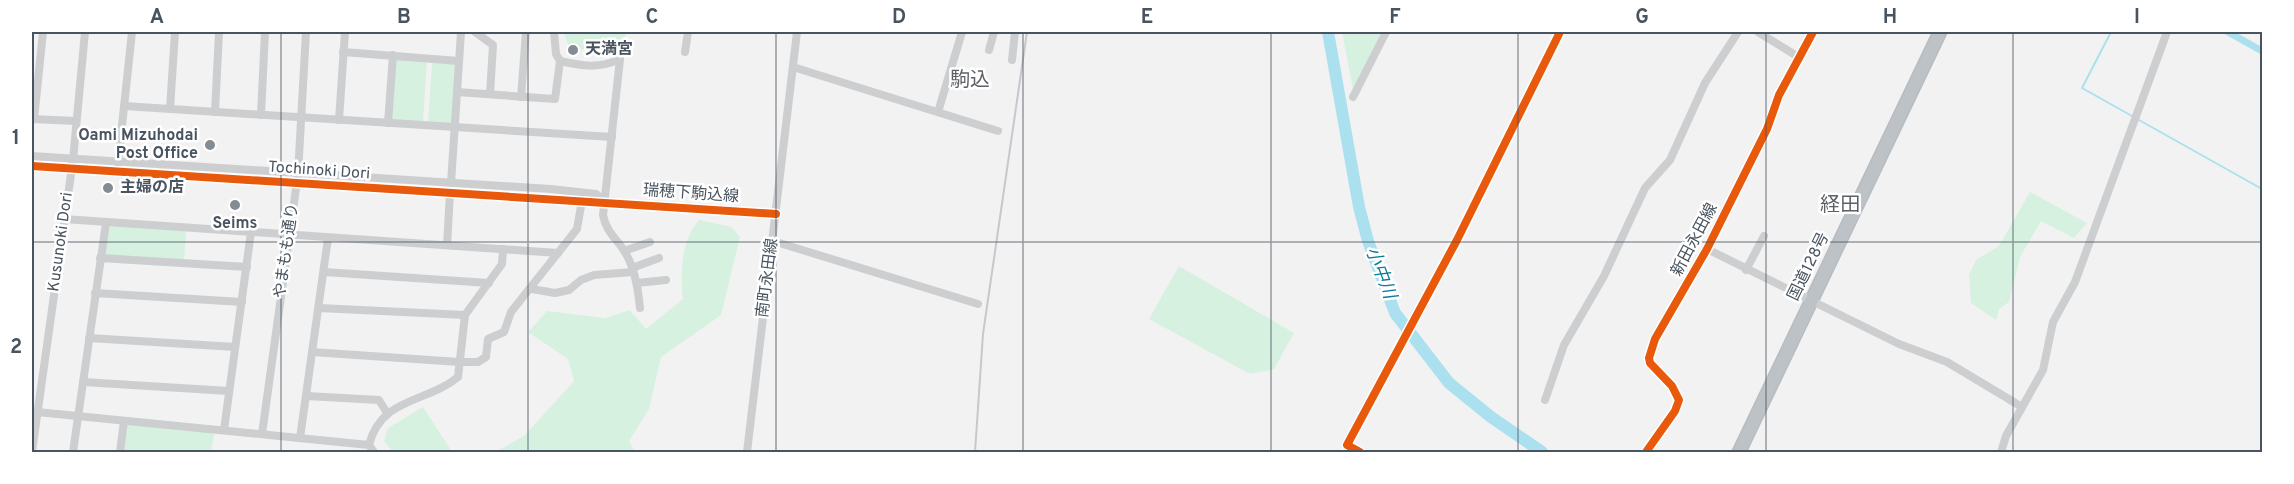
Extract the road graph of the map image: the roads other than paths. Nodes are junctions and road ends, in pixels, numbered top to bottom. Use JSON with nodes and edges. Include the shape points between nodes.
{"nodes":[{"id":1,"x":43,"y":32,"type":"edge"},
{"id":2,"x":85,"y":32,"type":"edge"},
{"id":3,"x":132,"y":32,"type":"edge"},
{"id":4,"x":175,"y":32,"type":"edge"},
{"id":5,"x":219,"y":32,"type":"edge"},
{"id":6,"x":266,"y":32,"type":"edge"},
{"id":7,"x":306,"y":32,"type":"edge"},
{"id":8,"x":345,"y":32,"type":"edge"},
{"id":9,"x":461,"y":32,"type":"edge"},
{"id":10,"x":475,"y":32,"type":"edge"},
{"id":11,"x":526,"y":32,"type":"edge"},
{"id":12,"x":554,"y":32,"type":"edge"},
{"id":13,"x":688,"y":32,"type":"edge"},
{"id":14,"x":797,"y":32,"type":"edge"},
{"id":15,"x":963,"y":32,"type":"edge"},
{"id":16,"x":994,"y":32,"type":"edge"},
{"id":17,"x":1015,"y":32,"type":"edge"},
{"id":18,"x":1386,"y":32,"type":"edge"},
{"id":19,"x":1560,"y":32,"type":"edge"},
{"id":20,"x":1738,"y":32,"type":"edge"},
{"id":21,"x":1758,"y":32,"type":"edge"},
{"id":22,"x":1813,"y":32,"type":"edge"},
{"id":23,"x":1940,"y":32,"type":"edge"},
{"id":24,"x":2167,"y":32,"type":"edge"},
{"id":25,"x":989,"y":50,"type":"dead end"},
{"id":26,"x":343,"y":52,"type":"junction"},
{"id":27,"x":685,"y":52,"type":"dead end"},
{"id":28,"x":393,"y":56,"type":"junction"},
{"id":29,"x":1800,"y":58,"type":"junction"},
{"id":30,"x":1012,"y":60,"type":"dead end"},
{"id":31,"x":459,"y":61,"type":"junction"},
{"id":32,"x":560,"y":61,"type":"junction"},
{"id":33,"x":793,"y":67,"type":"junction"},
{"id":34,"x":457,"y":92,"type":"junction"},
{"id":35,"x":490,"y":94,"type":"junction"},
{"id":36,"x":521,"y":97,"type":"junction"},
{"id":37,"x":1353,"y":97,"type":"dead end"},
{"id":38,"x":124,"y":106,"type":"junction"},
{"id":39,"x":170,"y":109,"type":"junction"},
{"id":40,"x":215,"y":112,"type":"junction"},
{"id":41,"x":938,"y":112,"type":"junction"},
{"id":42,"x":261,"y":115,"type":"junction"},
{"id":43,"x":302,"y":117,"type":"junction"},
{"id":44,"x":33,"y":119,"type":"edge"},
{"id":45,"x":339,"y":120,"type":"junction"},
{"id":46,"x":76,"y":122,"type":"junction"},
{"id":47,"x":388,"y":123,"type":"junction"},
{"id":48,"x":454,"y":127,"type":"junction"},
{"id":49,"x":998,"y":131,"type":"dead end"},
{"id":50,"x":612,"y":137,"type":"junction"},
{"id":51,"x":32,"y":156,"type":"edge"},
{"id":52,"x":118,"y":163,"type":"junction"},
{"id":53,"x":72,"y":164,"type":"junction"},
{"id":54,"x":32,"y":166,"type":"edge"},
{"id":55,"x":297,"y":178,"type":"junction"},
{"id":56,"x":450,"y":188,"type":"junction"},
{"id":57,"x":582,"y":200,"type":"junction"},
{"id":58,"x":605,"y":201,"type":"junction"},
{"id":59,"x":776,"y":214,"type":"junction"},
{"id":60,"x":64,"y":219,"type":"junction"},
{"id":61,"x":106,"y":223,"type":"junction"},
{"id":62,"x":251,"y":232,"type":"junction"},
{"id":63,"x":289,"y":234,"type":"junction"},
{"id":64,"x":1764,"y":236,"type":"dead end"},
{"id":65,"x":328,"y":238,"type":"junction"},
{"id":66,"x":772,"y":241,"type":"junction"},
{"id":67,"x":650,"y":242,"type":"dead end"},
{"id":68,"x":447,"y":245,"type":"junction"},
{"id":69,"x":503,"y":249,"type":"junction"},
{"id":70,"x":1707,"y":249,"type":"junction"},
{"id":71,"x":624,"y":251,"type":"junction"},
{"id":72,"x":558,"y":253,"type":"junction"},
{"id":73,"x":100,"y":258,"type":"junction"},
{"id":74,"x":659,"y":258,"type":"dead end"},
{"id":75,"x":247,"y":267,"type":"junction"},
{"id":76,"x":633,"y":270,"type":"junction"},
{"id":77,"x":1746,"y":270,"type":"junction"},
{"id":78,"x":324,"y":272,"type":"junction"},
{"id":79,"x":666,"y":280,"type":"dead end"},
{"id":80,"x":489,"y":283,"type":"junction"},
{"id":81,"x":637,"y":283,"type":"junction"},
{"id":82,"x":532,"y":289,"type":"junction"},
{"id":83,"x":95,"y":293,"type":"junction"},
{"id":84,"x":1811,"y":301,"type":"junction"},
{"id":85,"x":242,"y":302,"type":"junction"},
{"id":86,"x":978,"y":304,"type":"dead end"},
{"id":87,"x":319,"y":308,"type":"junction"},
{"id":88,"x":640,"y":308,"type":"dead end"},
{"id":89,"x":465,"y":315,"type":"junction"},
{"id":90,"x":89,"y":338,"type":"junction"},
{"id":91,"x":236,"y":347,"type":"junction"},
{"id":92,"x":312,"y":352,"type":"junction"},
{"id":93,"x":459,"y":362,"type":"junction"},
{"id":94,"x":83,"y":382,"type":"junction"},
{"id":95,"x":229,"y":391,"type":"junction"},
{"id":96,"x":306,"y":396,"type":"junction"},
{"id":97,"x":1545,"y":400,"type":"dead end"},
{"id":98,"x":2022,"y":407,"type":"junction"},
{"id":99,"x":37,"y":412,"type":"junction"},
{"id":100,"x":387,"y":413,"type":"junction"},
{"id":101,"x":78,"y":417,"type":"junction"},
{"id":102,"x":124,"y":421,"type":"junction"},
{"id":103,"x":224,"y":430,"type":"junction"},
{"id":104,"x":262,"y":434,"type":"junction"},
{"id":105,"x":300,"y":438,"type":"junction"},
{"id":106,"x":371,"y":449,"type":"edge"},
{"id":107,"x":32,"y":453,"type":"edge"},
{"id":108,"x":73,"y":453,"type":"edge"},
{"id":109,"x":120,"y":453,"type":"edge"},
{"id":110,"x":747,"y":453,"type":"edge"},
{"id":111,"x":1360,"y":453,"type":"edge"},
{"id":112,"x":1646,"y":453,"type":"edge"},
{"id":113,"x":1739,"y":453,"type":"edge"},
{"id":114,"x":2001,"y":453,"type":"edge"}],
"edges":[{"from":1,"to":44,"type":"street"},
{"from":2,"to":46,"type":"street","name":"Kusunoki Dori"},
{"from":3,"to":38,"type":"street"},
{"from":4,"to":39,"type":"street"},
{"from":5,"to":40,"type":"street"},
{"from":6,"to":42,"type":"street"},
{"from":7,"to":43,"type":"street","name":"やまもも通り"},
{"from":8,"to":26,"type":"street"},
{"from":9,"to":31,"type":"street"},
{"from":10,"to":35,"type":"street","via":[[493,45]]},
{"from":11,"to":36,"type":"street"},
{"from":12,"to":32,"type":"street"},
{"from":13,"to":27,"type":"street"},
{"from":14,"to":33,"type":"street","name":"南町永田線"},
{"from":15,"to":41,"type":"street"},
{"from":16,"to":25,"type":"street"},
{"from":17,"to":30,"type":"street"},
{"from":18,"to":37,"type":"street"},
{"from":19,"to":111,"type":"street","via":[[1347,445]]},
{"from":20,"to":97,"type":"street","via":[[1705,83],[1670,160],[1645,188],[1604,276],[1564,345]]},
{"from":21,"to":29,"type":"street"},
{"from":22,"to":29,"type":"street","name":"新田永田線"},
{"from":23,"to":84,"type":"highway","name":"国道128号"},
{"from":24,"to":98,"type":"street","via":[[2075,282],[2053,322],[2043,370]]},
{"from":26,"to":28,"type":"street"},
{"from":26,"to":45,"type":"street"},
{"from":28,"to":31,"type":"street"},
{"from":28,"to":47,"type":"street"},
{"from":29,"to":70,"type":"street","name":"新田永田線"},
{"from":31,"to":34,"type":"street"},
{"from":32,"to":36,"type":"street","via":[[555,99]]},
{"from":32,"to":50,"type":"street","via":[[600,67],[620,59]]},
{"from":33,"to":41,"type":"street"},
{"from":33,"to":59,"type":"street","name":"南町永田線"},
{"from":34,"to":35,"type":"street"},
{"from":34,"to":48,"type":"street"},
{"from":35,"to":36,"type":"street"},
{"from":38,"to":39,"type":"street"},
{"from":38,"to":52,"type":"street"},
{"from":39,"to":40,"type":"street"},
{"from":40,"to":42,"type":"street"},
{"from":41,"to":49,"type":"street"},
{"from":42,"to":43,"type":"street"},
{"from":43,"to":45,"type":"street"},
{"from":43,"to":55,"type":"street","name":"やまもも通り"},
{"from":44,"to":46,"type":"street"},
{"from":45,"to":47,"type":"street"},
{"from":46,"to":53,"type":"street","name":"Kusunoki Dori"},
{"from":47,"to":48,"type":"street"},
{"from":48,"to":50,"type":"street"},
{"from":48,"to":56,"type":"street"},
{"from":50,"to":58,"type":"street"},
{"from":51,"to":53,"type":"street","name":"Tochinoki Dori"},
{"from":52,"to":53,"type":"street","name":"Tochinoki Dori"},
{"from":52,"to":55,"type":"street","name":"Tochinoki Dori"},
{"from":53,"to":54,"type":"street","name":"Tochinoki Dori"},
{"from":53,"to":55,"type":"street","name":"Tochinoki Dori"},
{"from":53,"to":60,"type":"street","name":"Kusunoki Dori"},
{"from":55,"to":56,"type":"street","name":"Tochinoki Dori"},
{"from":55,"to":63,"type":"street","name":"やまもも通り"},
{"from":56,"to":57,"type":"street","name":"Tochinoki Dori"},
{"from":56,"to":58,"type":"street","name":"Tochinoki Dori","via":[[596,194]]},
{"from":56,"to":68,"type":"street"},
{"from":57,"to":58,"type":"street","name":"Tochinoki Dori"},
{"from":57,"to":72,"type":"street","via":[[577,230]]},
{"from":58,"to":59,"type":"street","name":"瑞穂下駒込線"},
{"from":58,"to":71,"type":"street","via":[[604,222]]},
{"from":59,"to":66,"type":"street","name":"南町永田線"},
{"from":60,"to":61,"type":"street"},
{"from":60,"to":99,"type":"street","name":"Kusunoki Dori"},
{"from":61,"to":62,"type":"street"},
{"from":61,"to":73,"type":"street"},
{"from":62,"to":63,"type":"street"},
{"from":62,"to":75,"type":"street"},
{"from":63,"to":65,"type":"street"},
{"from":63,"to":104,"type":"street","name":"やまもも通り"},
{"from":64,"to":77,"type":"street"},
{"from":65,"to":68,"type":"street"},
{"from":65,"to":78,"type":"street"},
{"from":66,"to":86,"type":"street"},
{"from":66,"to":110,"type":"street","name":"南町永田線"},
{"from":67,"to":71,"type":"street"},
{"from":68,"to":69,"type":"street"},
{"from":69,"to":72,"type":"street"},
{"from":69,"to":80,"type":"street","via":[[502,264]]},
{"from":70,"to":77,"type":"street"},
{"from":70,"to":112,"type":"street","name":"新田永田線","via":[[1655,339],[1649,358],[1679,400]]},
{"from":71,"to":76,"type":"street"},
{"from":72,"to":82,"type":"street"},
{"from":73,"to":75,"type":"street"},
{"from":73,"to":83,"type":"street"},
{"from":74,"to":76,"type":"street"},
{"from":75,"to":85,"type":"street"},
{"from":76,"to":81,"type":"street"},
{"from":76,"to":82,"type":"street","via":[[594,275],[569,290],[555,293]]},
{"from":77,"to":84,"type":"street"},
{"from":78,"to":80,"type":"street"},
{"from":78,"to":87,"type":"street"},
{"from":79,"to":81,"type":"street"},
{"from":80,"to":89,"type":"street"},
{"from":81,"to":88,"type":"street"},
{"from":82,"to":93,"type":"street","via":[[511,312],[504,332],[488,339],[486,357],[478,362]]},
{"from":83,"to":85,"type":"street"},
{"from":83,"to":90,"type":"street"},
{"from":84,"to":98,"type":"street","via":[[1899,344],[1947,362]]},
{"from":84,"to":113,"type":"highway","name":"国道128号"},
{"from":85,"to":91,"type":"street"},
{"from":87,"to":89,"type":"street"},
{"from":87,"to":92,"type":"street"},
{"from":89,"to":93,"type":"street"},
{"from":90,"to":91,"type":"street"},
{"from":90,"to":94,"type":"street"},
{"from":91,"to":95,"type":"street"},
{"from":92,"to":93,"type":"street"},
{"from":92,"to":96,"type":"street"},
{"from":93,"to":100,"type":"street","via":[[458,377],[449,384]]},
{"from":94,"to":95,"type":"street"},
{"from":94,"to":101,"type":"street"},
{"from":95,"to":103,"type":"street"},
{"from":96,"to":100,"type":"street","via":[[379,400]]},
{"from":96,"to":105,"type":"street"},
{"from":98,"to":114,"type":"street"},
{"from":99,"to":101,"type":"street"},
{"from":99,"to":107,"type":"street","name":"Kusunoki Dori"},
{"from":100,"to":106,"type":"street","via":[[379,421]]},
{"from":101,"to":102,"type":"street"},
{"from":101,"to":108,"type":"street"},
{"from":102,"to":103,"type":"street"},
{"from":102,"to":109,"type":"street"},
{"from":103,"to":104,"type":"street"},
{"from":104,"to":105,"type":"street"},
{"from":105,"to":106,"type":"street"}]}
